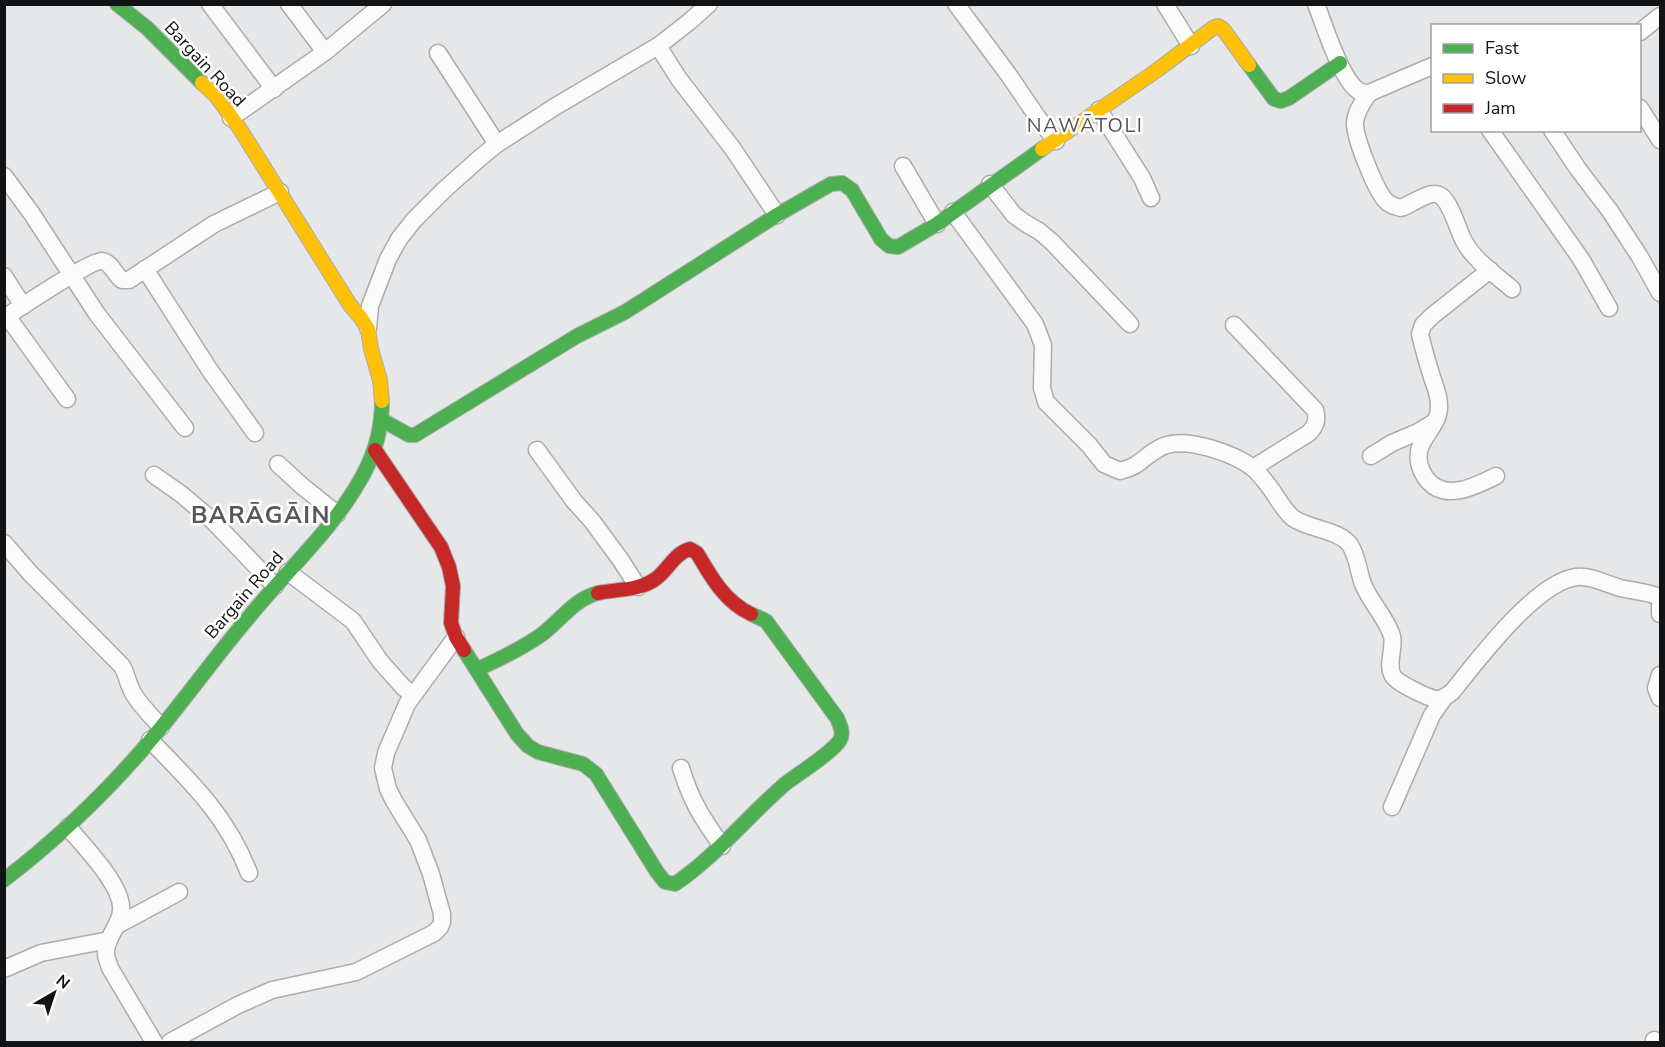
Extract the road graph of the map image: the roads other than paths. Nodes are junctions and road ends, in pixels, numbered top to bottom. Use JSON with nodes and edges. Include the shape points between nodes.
{"nodes":[{"id":1,"x":117,"y":4,"type":"edge"},
{"id":2,"x":210,"y":4,"type":"edge"},
{"id":3,"x":289,"y":4,"type":"edge"},
{"id":4,"x":383,"y":4,"type":"edge"},
{"id":5,"x":709,"y":4,"type":"edge"},
{"id":6,"x":956,"y":4,"type":"edge"},
{"id":7,"x":1165,"y":4,"type":"edge"},
{"id":8,"x":1316,"y":4,"type":"edge"},
{"id":9,"x":1660,"y":16,"type":"edge"},
{"id":10,"x":1641,"y":32,"type":"edge"},
{"id":11,"x":658,"y":46,"type":"junction"},
{"id":12,"x":1191,"y":46,"type":"junction"},
{"id":13,"x":325,"y":52,"type":"junction"},
{"id":14,"x":438,"y":53,"type":"dead end"},
{"id":15,"x":1340,"y":63,"type":"junction"},
{"id":16,"x":1431,"y":66,"type":"edge"},
{"id":17,"x":274,"y":89,"type":"junction"},
{"id":18,"x":1369,"y":93,"type":"junction"},
{"id":19,"x":1099,"y":110,"type":"junction"},
{"id":20,"x":1641,"y":110,"type":"edge"},
{"id":21,"x":231,"y":118,"type":"junction"},
{"id":22,"x":1491,"y":132,"type":"edge"},
{"id":23,"x":1553,"y":132,"type":"edge"},
{"id":24,"x":1660,"y":140,"type":"edge"},
{"id":25,"x":1056,"y":141,"type":"junction"},
{"id":26,"x":497,"y":144,"type":"junction"},
{"id":27,"x":903,"y":166,"type":"dead end"},
{"id":28,"x":4,"y":176,"type":"edge"},
{"id":29,"x":990,"y":184,"type":"junction"},
{"id":30,"x":280,"y":192,"type":"junction"},
{"id":31,"x":1151,"y":198,"type":"dead end"},
{"id":32,"x":953,"y":212,"type":"junction"},
{"id":33,"x":777,"y":214,"type":"junction"},
{"id":34,"x":937,"y":224,"type":"junction"},
{"id":35,"x":145,"y":269,"type":"junction"},
{"id":36,"x":1490,"y":270,"type":"junction"},
{"id":37,"x":4,"y":276,"type":"edge"},
{"id":38,"x":72,"y":276,"type":"junction"},
{"id":39,"x":1512,"y":289,"type":"dead end"},
{"id":40,"x":1660,"y":294,"type":"edge"},
{"id":41,"x":23,"y":306,"type":"junction"},
{"id":42,"x":1609,"y":308,"type":"dead end"},
{"id":43,"x":6,"y":317,"type":"edge"},
{"id":44,"x":1130,"y":324,"type":"dead end"},
{"id":45,"x":1234,"y":325,"type":"dead end"},
{"id":46,"x":368,"y":328,"type":"junction"},
{"id":47,"x":67,"y":399,"type":"dead end"},
{"id":48,"x":382,"y":420,"type":"junction"},
{"id":49,"x":1437,"y":420,"type":"junction"},
{"id":50,"x":185,"y":428,"type":"dead end"},
{"id":51,"x":255,"y":433,"type":"dead end"},
{"id":52,"x":375,"y":450,"type":"junction"},
{"id":53,"x":537,"y":450,"type":"dead end"},
{"id":54,"x":1371,"y":456,"type":"dead end"},
{"id":55,"x":278,"y":464,"type":"dead end"},
{"id":56,"x":1253,"y":468,"type":"junction"},
{"id":57,"x":154,"y":475,"type":"dead end"},
{"id":58,"x":1496,"y":477,"type":"dead end"},
{"id":59,"x":337,"y":514,"type":"junction"},
{"id":60,"x":4,"y":543,"type":"edge"},
{"id":61,"x":288,"y":572,"type":"junction"},
{"id":62,"x":275,"y":586,"type":"junction"},
{"id":63,"x":638,"y":587,"type":"junction"},
{"id":64,"x":1660,"y":597,"type":"edge"},
{"id":65,"x":1660,"y":605,"type":"edge"},
{"id":66,"x":1660,"y":614,"type":"edge"},
{"id":67,"x":456,"y":637,"type":"junction"},
{"id":68,"x":478,"y":669,"type":"junction"},
{"id":69,"x":1660,"y":675,"type":"edge"},
{"id":70,"x":413,"y":696,"type":"junction"},
{"id":71,"x":1444,"y":698,"type":"junction"},
{"id":72,"x":1660,"y":698,"type":"edge"},
{"id":73,"x":155,"y":733,"type":"junction"},
{"id":74,"x":681,"y":768,"type":"dead end"},
{"id":75,"x":1392,"y":807,"type":"dead end"},
{"id":76,"x":68,"y":827,"type":"junction"},
{"id":77,"x":722,"y":846,"type":"junction"},
{"id":78,"x":249,"y":873,"type":"dead end"},
{"id":79,"x":4,"y":880,"type":"edge"},
{"id":80,"x":179,"y":892,"type":"dead end"},
{"id":81,"x":113,"y":933,"type":"junction"},
{"id":82,"x":4,"y":969,"type":"edge"},
{"id":83,"x":154,"y":1042,"type":"edge"},
{"id":84,"x":170,"y":1042,"type":"edge"}],
"edges":[{"from":1,"to":21,"type":"street","name":"Bargain Road","via":[[216,96]]},
{"from":2,"to":17,"type":"street"},
{"from":3,"to":13,"type":"street"},
{"from":4,"to":13,"type":"street"},
{"from":5,"to":11,"type":"street"},
{"from":6,"to":25,"type":"street"},
{"from":7,"to":12,"type":"street"},
{"from":8,"to":15,"type":"street"},
{"from":9,"to":10,"type":"street"},
{"from":11,"to":26,"type":"street"},
{"from":11,"to":33,"type":"street"},
{"from":12,"to":15,"type":"street","via":[[1218,26],[1268,92],[1281,101]]},
{"from":12,"to":19,"type":"street"},
{"from":13,"to":17,"type":"street"},
{"from":14,"to":26,"type":"street"},
{"from":15,"to":18,"type":"street","via":[[1355,88]]},
{"from":16,"to":18,"type":"street"},
{"from":17,"to":21,"type":"street"},
{"from":18,"to":36,"type":"street","via":[[1355,119],[1355,130],[1383,198],[1401,208],[1438,194],[1446,201],[1465,244]]},
{"from":19,"to":25,"type":"street"},
{"from":19,"to":31,"type":"street"},
{"from":20,"to":24,"type":"street"},
{"from":21,"to":30,"type":"street","name":"Bargain Road"},
{"from":22,"to":42,"type":"street","via":[[1581,259]]},
{"from":23,"to":40,"type":"street","via":[[1610,211]]},
{"from":25,"to":29,"type":"street"},
{"from":26,"to":46,"type":"street","via":[[444,190],[399,239],[370,306]]},
{"from":27,"to":34,"type":"street"},
{"from":28,"to":38,"type":"street"},
{"from":29,"to":32,"type":"street"},
{"from":29,"to":44,"type":"street","via":[[1014,215],[1052,242]]},
{"from":30,"to":35,"type":"street","via":[[214,224]]},
{"from":30,"to":46,"type":"street","name":"Bargain Road"},
{"from":32,"to":34,"type":"street"},
{"from":32,"to":56,"type":"street","via":[[1035,324],[1043,345],[1042,388],[1046,402],[1104,464],[1120,471],[1167,445],[1187,444],[1232,456]]},
{"from":33,"to":34,"type":"street","via":[[838,182],[852,190],[875,231],[889,246],[898,247]]},
{"from":33,"to":48,"type":"street","via":[[625,312],[577,336],[415,435]]},
{"from":35,"to":38,"type":"street","via":[[129,280],[122,280],[103,261]]},
{"from":35,"to":51,"type":"street","via":[[208,369]]},
{"from":36,"to":39,"type":"street"},
{"from":36,"to":49,"type":"street","via":[[1423,325],[1420,334],[1438,396]]},
{"from":37,"to":41,"type":"street"},
{"from":38,"to":41,"type":"street"},
{"from":38,"to":50,"type":"street"},
{"from":41,"to":43,"type":"street"},
{"from":43,"to":47,"type":"street"},
{"from":45,"to":56,"type":"street","via":[[1315,410],[1317,419],[1309,433]]},
{"from":46,"to":48,"type":"street","name":"Bargain Road","via":[[381,383]]},
{"from":48,"to":52,"type":"street","name":"Bargain Road"},
{"from":49,"to":54,"type":"street"},
{"from":49,"to":58,"type":"street","via":[[1419,452],[1419,467],[1430,483],[1440,490],[1457,492]]},
{"from":52,"to":59,"type":"street","name":"Bargain Road","via":[[362,478]]},
{"from":52,"to":67,"type":"street","via":[[441,547],[453,586],[451,623]]},
{"from":53,"to":63,"type":"street"},
{"from":55,"to":59,"type":"street"},
{"from":56,"to":71,"type":"street","via":[[1293,518],[1348,543],[1363,583],[1392,638],[1390,664],[1397,682],[1435,699]]},
{"from":57,"to":62,"type":"street","via":[[213,521]]},
{"from":59,"to":61,"type":"street","name":"Bargain Road"},
{"from":60,"to":73,"type":"street","via":[[122,666]]},
{"from":61,"to":62,"type":"street","name":"Bargain Road"},
{"from":61,"to":70,"type":"street","via":[[353,621],[380,661]]},
{"from":62,"to":73,"type":"street","name":"Bargain Road"},
{"from":63,"to":68,"type":"street","via":[[586,597],[530,642]]},
{"from":63,"to":77,"type":"street","via":[[656,579],[681,553],[692,549],[729,600],[766,621],[842,729],[840,739],[785,783]]},
{"from":64,"to":71,"type":"street","via":[[1595,579],[1563,580],[1509,623]]},
{"from":65,"to":66,"type":"street"},
{"from":67,"to":68,"type":"street"},
{"from":67,"to":70,"type":"street"},
{"from":68,"to":77,"type":"street","via":[[528,746],[583,764],[596,774],[665,882],[675,884],[685,878]]},
{"from":69,"to":72,"type":"street","via":[[1656,688]]},
{"from":70,"to":84,"type":"street","via":[[386,753],[384,778],[418,840],[431,874],[442,914],[440,927],[356,972],[272,990]]},
{"from":71,"to":75,"type":"street","via":[[1427,724]]},
{"from":73,"to":76,"type":"street","name":"Bargain Road"},
{"from":73,"to":78,"type":"street","via":[[216,812]]},
{"from":74,"to":77,"type":"street","via":[[697,810]]},
{"from":76,"to":79,"type":"street","name":"Bargain Road"},
{"from":76,"to":81,"type":"street","via":[[118,892],[122,910]]},
{"from":80,"to":81,"type":"street"},
{"from":81,"to":82,"type":"street","via":[[41,953]]},
{"from":81,"to":83,"type":"street","via":[[106,954],[110,968]]}]}
